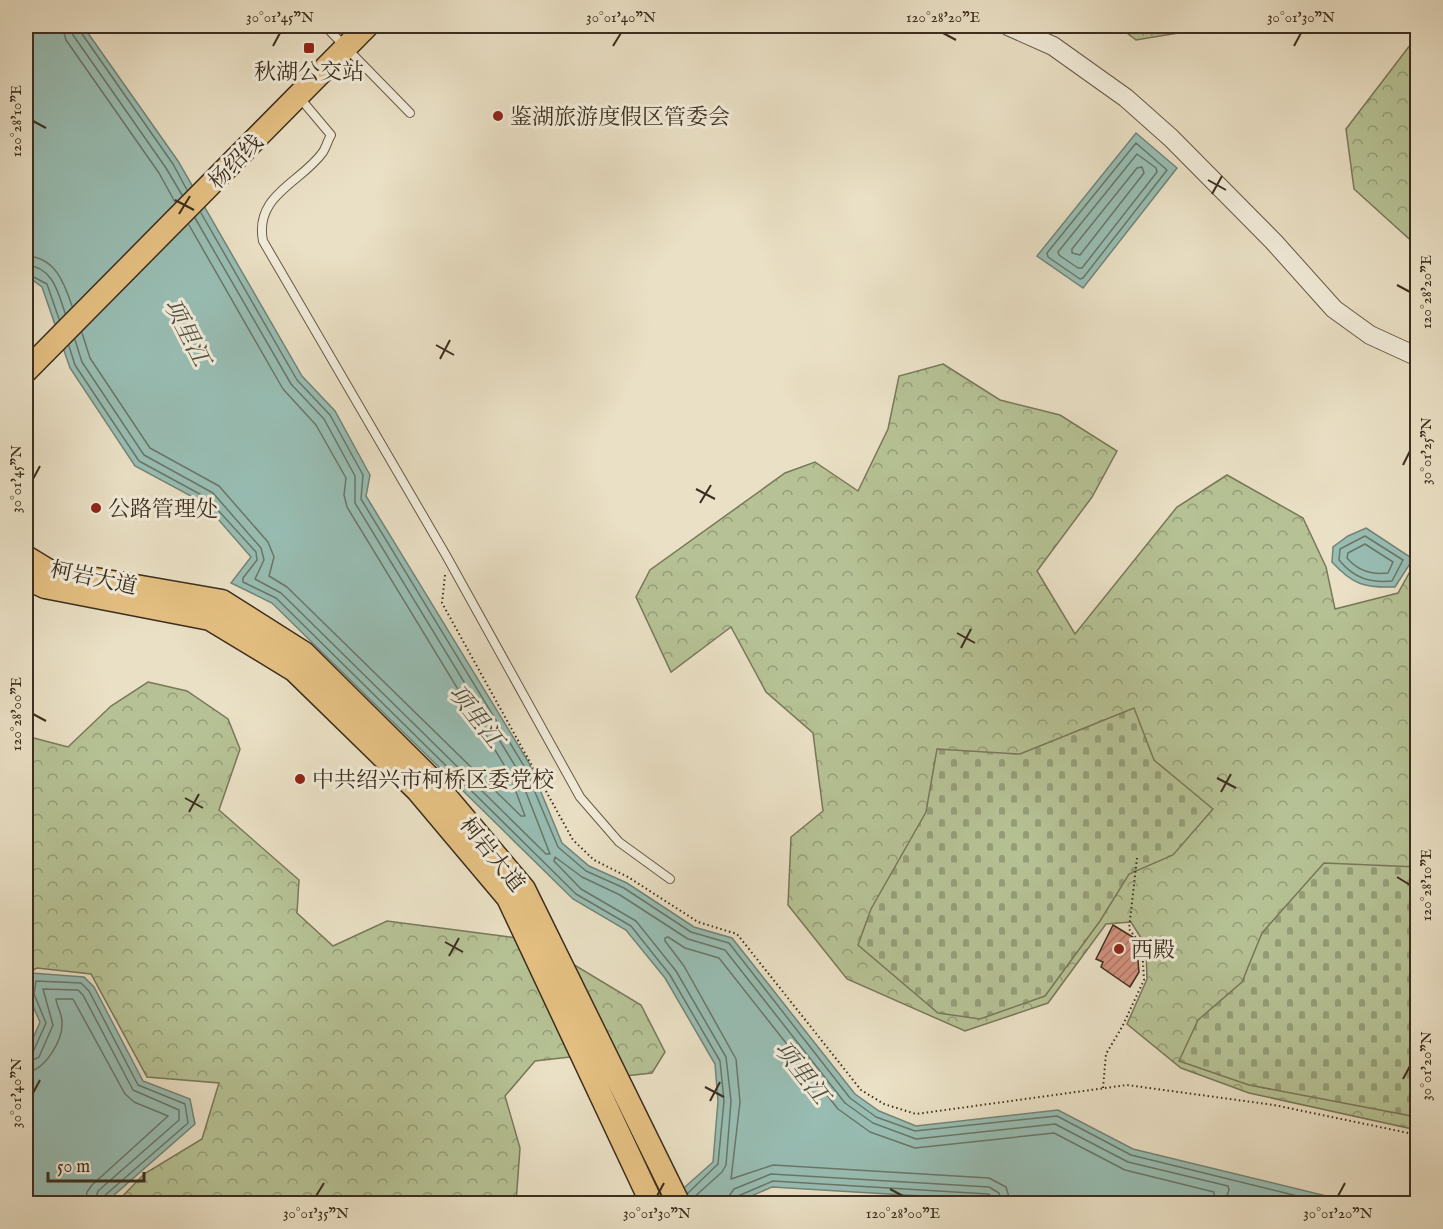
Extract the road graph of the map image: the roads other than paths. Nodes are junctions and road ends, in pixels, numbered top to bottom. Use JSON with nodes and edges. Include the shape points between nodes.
{"nodes":[{"id":1,"x":325,"y":26,"type":"edge"},
{"id":2,"x":367,"y":26,"type":"edge"},
{"id":3,"x":1008,"y":26,"type":"edge"},
{"id":4,"x":345,"y":48,"type":"junction"},
{"id":5,"x":298,"y":96,"type":"junction"},
{"id":6,"x":410,"y":113,"type":"dead end"},
{"id":7,"x":1418,"y":357,"type":"edge"},
{"id":8,"x":26,"y":371,"type":"edge"},
{"id":9,"x":26,"y":557,"type":"edge"},
{"id":10,"x":26,"y":578,"type":"edge"},
{"id":11,"x":669,"y":879,"type":"dead end"},
{"id":12,"x":652,"y":1203,"type":"edge"},
{"id":13,"x":678,"y":1203,"type":"edge"}],
"edges":[{"from":1,"to":4,"type":"lane"},
{"from":2,"to":4,"type":"main road","name":"杨绍线"},
{"from":3,"to":7,"type":"street","via":[[1053,46],[1126,98],[1274,242],[1334,309],[1370,335]]},
{"from":4,"to":5,"type":"main road","name":"杨绍线"},
{"from":4,"to":6,"type":"lane"},
{"from":5,"to":8,"type":"main road","name":"杨绍线"},
{"from":5,"to":11,"type":"lane","via":[[331,135],[323,152],[269,204],[260,224],[263,241],[447,557],[580,797],[619,842]]},
{"from":9,"to":13,"type":"main road","name":"柯岩大道","via":[[49,571],[222,601],[304,653],[432,780],[524,889]]},
{"from":10,"to":12,"type":"main road","name":"柯岩大道","via":[[45,586],[210,619],[294,670],[417,790],[508,898]]}]}
